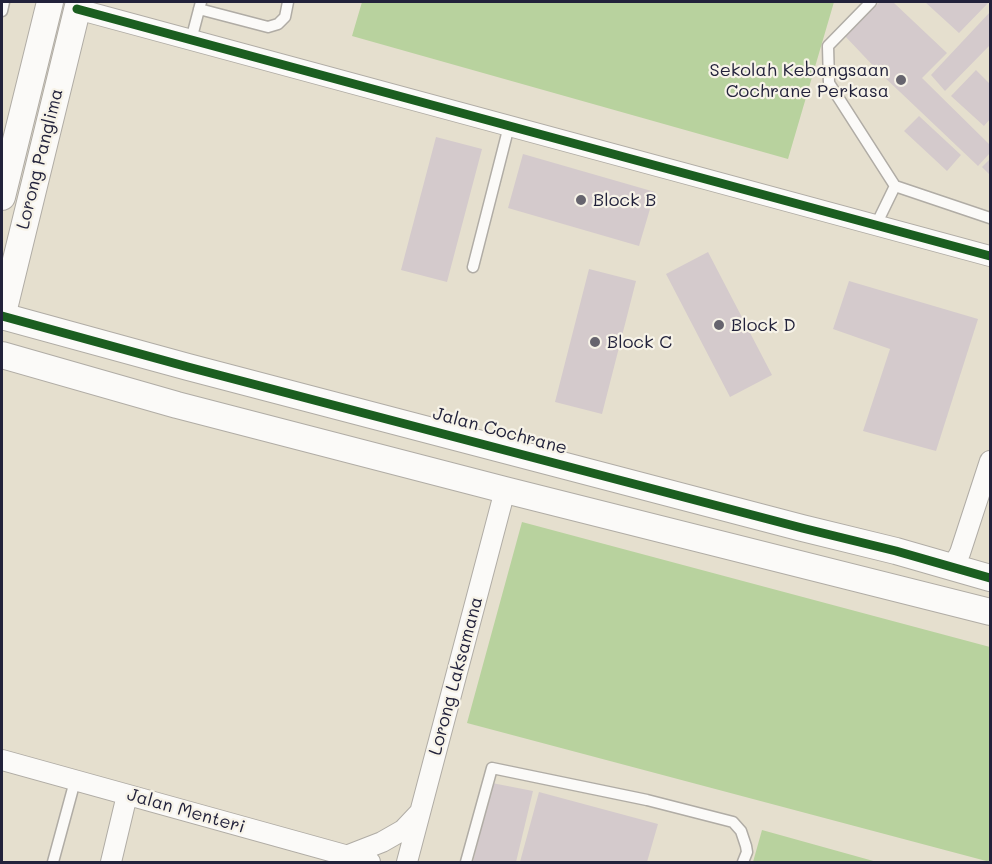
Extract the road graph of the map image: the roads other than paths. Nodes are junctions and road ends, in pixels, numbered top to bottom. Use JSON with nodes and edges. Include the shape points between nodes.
{"nodes":[{"id":1,"x":4,"y":2,"type":"edge"},
{"id":2,"x":50,"y":2,"type":"edge"},
{"id":3,"x":288,"y":2,"type":"edge"},
{"id":4,"x":871,"y":2,"type":"edge"},
{"id":5,"x":78,"y":5,"type":"edge"},
{"id":6,"x":200,"y":5,"type":"edge"},
{"id":7,"x":2,"y":11,"type":"edge"},
{"id":8,"x":191,"y":40,"type":"junction"},
{"id":9,"x":509,"y":126,"type":"junction"},
{"id":10,"x":7,"y":155,"type":"edge"},
{"id":11,"x":895,"y":186,"type":"junction"},
{"id":12,"x":2,"y":197,"type":"edge"},
{"id":13,"x":990,"y":218,"type":"edge"},
{"id":14,"x":876,"y":225,"type":"junction"},
{"id":15,"x":990,"y":256,"type":"edge"},
{"id":16,"x":473,"y":267,"type":"dead end"},
{"id":17,"x":2,"y":317,"type":"edge"},
{"id":18,"x":2,"y":355,"type":"edge"},
{"id":19,"x":990,"y":461,"type":"edge"},
{"id":20,"x":505,"y":490,"type":"junction"},
{"id":21,"x":952,"y":567,"type":"junction"},
{"id":22,"x":990,"y":578,"type":"edge"},
{"id":23,"x":990,"y":612,"type":"edge"},
{"id":24,"x":2,"y":760,"type":"edge"},
{"id":25,"x":75,"y":781,"type":"junction"},
{"id":26,"x":127,"y":795,"type":"junction"},
{"id":27,"x":421,"y":811,"type":"junction"},
{"id":28,"x":346,"y":856,"type":"junction"},
{"id":29,"x":53,"y":862,"type":"edge"},
{"id":30,"x":111,"y":862,"type":"edge"},
{"id":31,"x":370,"y":862,"type":"edge"},
{"id":32,"x":406,"y":862,"type":"edge"},
{"id":33,"x":466,"y":862,"type":"edge"},
{"id":34,"x":743,"y":862,"type":"edge"}],
"edges":[{"from":1,"to":7,"type":"lane"},
{"from":2,"to":10,"type":"street","name":"Lorong Panglima"},
{"from":3,"to":6,"type":"lane","via":[[285,17],[268,27]]},
{"from":4,"to":11,"type":"lane","via":[[828,46],[829,83]]},
{"from":5,"to":8,"type":"street"},
{"from":5,"to":17,"type":"street","name":"Lorong Panglima"},
{"from":6,"to":8,"type":"lane"},
{"from":8,"to":9,"type":"street"},
{"from":9,"to":14,"type":"street"},
{"from":9,"to":16,"type":"lane"},
{"from":10,"to":12,"type":"street","name":"Lorong Panglima"},
{"from":11,"to":13,"type":"lane"},
{"from":11,"to":14,"type":"lane"},
{"from":14,"to":15,"type":"street"},
{"from":17,"to":21,"type":"street","name":"Jalan Cochrane"},
{"from":18,"to":20,"type":"street"},
{"from":19,"to":21,"type":"street","via":[[960,554]]},
{"from":20,"to":23,"type":"street"},
{"from":20,"to":27,"type":"street","name":"Lorong Laksamana"},
{"from":21,"to":22,"type":"street","name":"Jalan Cochrane"},
{"from":24,"to":25,"type":"street","name":"Jalan Menteri"},
{"from":25,"to":26,"type":"street","name":"Jalan Menteri"},
{"from":25,"to":29,"type":"lane"},
{"from":26,"to":28,"type":"street","name":"Jalan Menteri"},
{"from":26,"to":30,"type":"street"},
{"from":27,"to":28,"type":"street","via":[[403,830]]},
{"from":27,"to":32,"type":"street","name":"Lorong Laksamana"},
{"from":28,"to":31,"type":"street","name":"Jalan Menteri"},
{"from":33,"to":34,"type":"lane","via":[[492,768],[733,822],[746,846]]}]}
